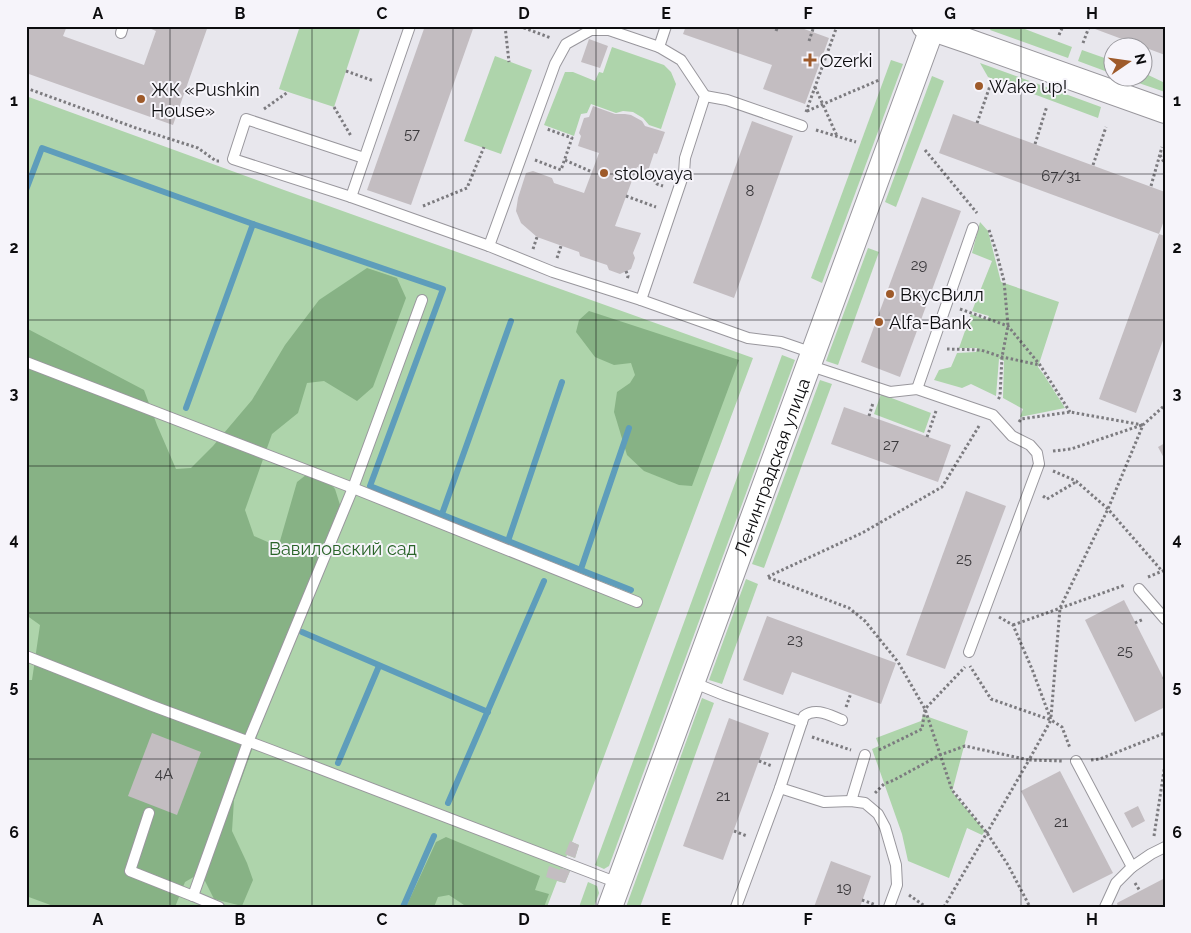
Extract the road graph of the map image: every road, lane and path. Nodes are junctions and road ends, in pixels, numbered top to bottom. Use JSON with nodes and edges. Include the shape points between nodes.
{"nodes":[{"id":1,"x":410,"y":26,"type":"edge"},
{"id":2,"x":505,"y":26,"type":"edge"},
{"id":3,"x":519,"y":26,"type":"edge"},
{"id":4,"x":666,"y":26,"type":"edge"},
{"id":5,"x":778,"y":26,"type":"edge"},
{"id":6,"x":814,"y":26,"type":"edge"},
{"id":7,"x":837,"y":26,"type":"edge"},
{"id":8,"x":1063,"y":26,"type":"edge"},
{"id":9,"x":930,"y":27,"type":"edge"},
{"id":10,"x":1089,"y":27,"type":"edge"},
{"id":11,"x":776,"y":32,"type":"dead end"},
{"id":12,"x":1059,"y":35,"type":"dead end"},
{"id":13,"x":809,"y":41,"type":"dead end"},
{"id":14,"x":1083,"y":43,"type":"dead end"},
{"id":15,"x":566,"y":44,"type":"junction"},
{"id":16,"x":659,"y":47,"type":"junction"},
{"id":17,"x":509,"y":62,"type":"dead end"},
{"id":18,"x":346,"y":72,"type":"dead end"},
{"id":19,"x":879,"y":80,"type":"dead end"},
{"id":20,"x":389,"y":86,"type":"junction"},
{"id":21,"x":990,"y":86,"type":"dead end"},
{"id":22,"x":815,"y":87,"type":"junction"},
{"id":23,"x":26,"y":88,"type":"edge"},
{"id":24,"x":288,"y":92,"type":"dead end"},
{"id":25,"x":706,"y":96,"type":"junction"},
{"id":26,"x":823,"y":104,"type":"junction"},
{"id":27,"x":1048,"y":106,"type":"dead end"},
{"id":28,"x":334,"y":107,"type":"dead end"},
{"id":29,"x":807,"y":111,"type":"junction"},
{"id":30,"x":1165,"y":111,"type":"edge"},
{"id":31,"x":246,"y":119,"type":"junction"},
{"id":32,"x":803,"y":121,"type":"junction"},
{"id":33,"x":977,"y":123,"type":"dead end"},
{"id":34,"x":534,"y":125,"type":"junction"},
{"id":35,"x":1106,"y":127,"type":"dead end"},
{"id":36,"x":837,"y":137,"type":"junction"},
{"id":37,"x":856,"y":142,"type":"dead end"},
{"id":38,"x":1035,"y":144,"type":"dead end"},
{"id":39,"x":1162,"y":147,"type":"dead end"},
{"id":40,"x":484,"y":148,"type":"dead end"},
{"id":41,"x":924,"y":150,"type":"dead end"},
{"id":42,"x":1160,"y":154,"type":"junction"},
{"id":43,"x":522,"y":156,"type":"junction"},
{"id":44,"x":364,"y":158,"type":"junction"},
{"id":45,"x":233,"y":159,"type":"junction"},
{"id":46,"x":565,"y":160,"type":"junction"},
{"id":47,"x":1165,"y":164,"type":"edge"},
{"id":48,"x":1093,"y":165,"type":"dead end"},
{"id":49,"x":648,"y":171,"type":"dead end"},
{"id":50,"x":592,"y":172,"type":"dead end"},
{"id":51,"x":1151,"y":186,"type":"dead end"},
{"id":52,"x":677,"y":191,"type":"junction"},
{"id":53,"x":626,"y":196,"type":"dead end"},
{"id":54,"x":351,"y":197,"type":"junction"},
{"id":55,"x":670,"y":213,"type":"junction"},
{"id":56,"x":401,"y":215,"type":"junction"},
{"id":57,"x":979,"y":215,"type":"dead end"},
{"id":58,"x":984,"y":223,"type":"dead end"},
{"id":59,"x":973,"y":228,"type":"dead end"},
{"id":60,"x":489,"y":246,"type":"junction"},
{"id":61,"x":526,"y":246,"type":"dead end"},
{"id":62,"x":541,"y":252,"type":"dead end"},
{"id":63,"x":549,"y":254,"type":"dead end"},
{"id":64,"x":566,"y":260,"type":"dead end"},
{"id":65,"x":634,"y":274,"type":"dead end"},
{"id":66,"x":623,"y":279,"type":"dead end"},
{"id":67,"x":422,"y":300,"type":"dead end"},
{"id":68,"x":641,"y":300,"type":"junction"},
{"id":69,"x":946,"y":304,"type":"junction"},
{"id":70,"x":1008,"y":326,"type":"junction"},
{"id":71,"x":931,"y":348,"type":"junction"},
{"id":72,"x":1002,"y":357,"type":"junction"},
{"id":73,"x":811,"y":359,"type":"junction"},
{"id":74,"x":26,"y":362,"type":"edge"},
{"id":75,"x":1040,"y":365,"type":"junction"},
{"id":76,"x":917,"y":390,"type":"junction"},
{"id":77,"x":941,"y":398,"type":"junction"},
{"id":78,"x":1165,"y":405,"type":"edge"},
{"id":79,"x":1070,"y":412,"type":"junction"},
{"id":80,"x":990,"y":414,"type":"junction"},
{"id":81,"x":1143,"y":425,"type":"junction"},
{"id":82,"x":1012,"y":436,"type":"junction"},
{"id":83,"x":927,"y":437,"type":"dead end"},
{"id":84,"x":1037,"y":453,"type":"junction"},
{"id":85,"x":1039,"y":464,"type":"junction"},
{"id":86,"x":1076,"y":481,"type":"junction"},
{"id":87,"x":1031,"y":487,"type":"junction"},
{"id":88,"x":353,"y":488,"type":"junction"},
{"id":89,"x":1108,"y":509,"type":"junction"},
{"id":90,"x":1163,"y":571,"type":"edge"},
{"id":91,"x":1144,"y":578,"type":"dead end"},
{"id":92,"x":1126,"y":585,"type":"dead end"},
{"id":93,"x":1139,"y":589,"type":"dead end"},
{"id":94,"x":637,"y":602,"type":"dead end"},
{"id":95,"x":1060,"y":608,"type":"junction"},
{"id":96,"x":985,"y":609,"type":"junction"},
{"id":97,"x":1165,"y":619,"type":"edge"},
{"id":98,"x":1013,"y":625,"type":"junction"},
{"id":99,"x":969,"y":652,"type":"dead end"},
{"id":100,"x":26,"y":656,"type":"edge"},
{"id":101,"x":692,"y":682,"type":"junction"},
{"id":102,"x":925,"y":708,"type":"junction"},
{"id":103,"x":842,"y":720,"type":"dead end"},
{"id":104,"x":1051,"y":720,"type":"junction"},
{"id":105,"x":800,"y":727,"type":"junction"},
{"id":106,"x":1165,"y":733,"type":"edge"},
{"id":107,"x":248,"y":742,"type":"junction"},
{"id":108,"x":865,"y":755,"type":"junction"},
{"id":109,"x":940,"y":755,"type":"junction"},
{"id":110,"x":1029,"y":760,"type":"junction"},
{"id":111,"x":1076,"y":761,"type":"junction"},
{"id":112,"x":1165,"y":764,"type":"edge"},
{"id":113,"x":780,"y":788,"type":"junction"},
{"id":114,"x":851,"y":801,"type":"junction"},
{"id":115,"x":865,"y":803,"type":"junction"},
{"id":116,"x":149,"y":814,"type":"dead end"},
{"id":117,"x":987,"y":833,"type":"junction"},
{"id":118,"x":1165,"y":847,"type":"edge"},
{"id":119,"x":1151,"y":854,"type":"junction"},
{"id":120,"x":1132,"y":867,"type":"junction"},
{"id":121,"x":618,"y":883,"type":"junction"},
{"id":122,"x":194,"y":896,"type":"junction"},
{"id":123,"x":862,"y":900,"type":"dead end"},
{"id":124,"x":1028,"y":902,"type":"junction"},
{"id":125,"x":219,"y":907,"type":"edge"},
{"id":126,"x":610,"y":907,"type":"edge"},
{"id":127,"x":736,"y":907,"type":"edge"},
{"id":128,"x":879,"y":907,"type":"edge"},
{"id":129,"x":889,"y":907,"type":"edge"},
{"id":130,"x":944,"y":907,"type":"edge"},
{"id":131,"x":1023,"y":907,"type":"edge"},
{"id":132,"x":1030,"y":907,"type":"edge"},
{"id":133,"x":1105,"y":907,"type":"edge"}],
"edges":[{"from":1,"to":20,"type":"lane"},
{"from":2,"to":17,"type":"path"},
{"from":3,"to":15,"type":"path"},
{"from":4,"to":16,"type":"lane"},
{"from":5,"to":11,"type":"path"},
{"from":6,"to":13,"type":"path"},
{"from":7,"to":22,"type":"path"},
{"from":8,"to":12,"type":"path"},
{"from":9,"to":30,"type":"street"},
{"from":9,"to":73,"type":"street","name":"Ленинградская улица"},
{"from":10,"to":14,"type":"path"},
{"from":15,"to":16,"type":"lane","via":[[591,30],[609,30]]},
{"from":15,"to":34,"type":"lane","via":[[555,64]]},
{"from":16,"to":25,"type":"lane","via":[[680,60]]},
{"from":18,"to":20,"type":"path"},
{"from":19,"to":26,"type":"path"},
{"from":20,"to":44,"type":"lane"},
{"from":21,"to":33,"type":"path"},
{"from":22,"to":26,"type":"path"},
{"from":22,"to":29,"type":"path"},
{"from":23,"to":45,"type":"path","via":[[198,148],[216,161]]},
{"from":24,"to":31,"type":"path"},
{"from":25,"to":32,"type":"lane"},
{"from":25,"to":52,"type":"lane"},
{"from":26,"to":29,"type":"path"},
{"from":26,"to":36,"type":"path"},
{"from":27,"to":38,"type":"path"},
{"from":28,"to":44,"type":"path"},
{"from":29,"to":32,"type":"path"},
{"from":31,"to":44,"type":"lane"},
{"from":31,"to":45,"type":"lane"},
{"from":32,"to":36,"type":"path"},
{"from":34,"to":43,"type":"lane"},
{"from":34,"to":46,"type":"path","via":[[572,138]]},
{"from":35,"to":48,"type":"path"},
{"from":36,"to":37,"type":"path"},
{"from":39,"to":42,"type":"path"},
{"from":40,"to":56,"type":"path","via":[[467,188]]},
{"from":41,"to":57,"type":"path"},
{"from":42,"to":47,"type":"path"},
{"from":42,"to":51,"type":"path"},
{"from":43,"to":46,"type":"path","via":[[561,170]]},
{"from":43,"to":60,"type":"lane"},
{"from":44,"to":54,"type":"lane"},
{"from":45,"to":54,"type":"lane"},
{"from":46,"to":50,"type":"path"},
{"from":49,"to":52,"type":"path","via":[[657,184]]},
{"from":52,"to":55,"type":"lane"},
{"from":53,"to":55,"type":"path"},
{"from":54,"to":56,"type":"lane"},
{"from":55,"to":68,"type":"lane"},
{"from":56,"to":60,"type":"lane"},
{"from":58,"to":70,"type":"path","via":[[990,231],[1004,282]]},
{"from":59,"to":69,"type":"lane"},
{"from":60,"to":68,"type":"lane","via":[[553,272]]},
{"from":61,"to":62,"type":"path"},
{"from":63,"to":64,"type":"path"},
{"from":65,"to":66,"type":"path"},
{"from":67,"to":88,"type":"lane"},
{"from":68,"to":73,"type":"lane","via":[[748,338],[781,342]]},
{"from":69,"to":70,"type":"path"},
{"from":69,"to":71,"type":"lane"},
{"from":70,"to":72,"type":"path"},
{"from":70,"to":75,"type":"path"},
{"from":71,"to":72,"type":"path","via":[[981,350]]},
{"from":71,"to":76,"type":"lane"},
{"from":72,"to":75,"type":"path"},
{"from":72,"to":80,"type":"path","via":[[1000,396]]},
{"from":73,"to":76,"type":"lane","via":[[890,392]]},
{"from":73,"to":101,"type":"street","name":"Ленинградская улица"},
{"from":74,"to":88,"type":"lane"},
{"from":75,"to":79,"type":"path"},
{"from":76,"to":77,"type":"lane"},
{"from":77,"to":80,"type":"lane"},
{"from":77,"to":83,"type":"path"},
{"from":78,"to":81,"type":"path"},
{"from":79,"to":81,"type":"path"},
{"from":79,"to":82,"type":"path","via":[[1021,419]]},
{"from":80,"to":82,"type":"lane"},
{"from":80,"to":102,"type":"path","via":[[942,487],[862,532],[767,577],[849,608],[865,621],[898,662]]},
{"from":81,"to":84,"type":"path","via":[[1071,449]]},
{"from":81,"to":89,"type":"path"},
{"from":82,"to":84,"type":"lane","via":[[1030,445]]},
{"from":84,"to":85,"type":"lane"},
{"from":85,"to":86,"type":"path"},
{"from":85,"to":87,"type":"lane"},
{"from":86,"to":87,"type":"path","via":[[1047,499]]},
{"from":86,"to":89,"type":"path"},
{"from":87,"to":96,"type":"lane"},
{"from":88,"to":94,"type":"lane"},
{"from":88,"to":107,"type":"lane"},
{"from":89,"to":90,"type":"path"},
{"from":89,"to":95,"type":"path"},
{"from":90,"to":91,"type":"path"},
{"from":92,"to":95,"type":"path"},
{"from":93,"to":97,"type":"lane"},
{"from":95,"to":98,"type":"path"},
{"from":95,"to":104,"type":"path"},
{"from":96,"to":98,"type":"path"},
{"from":96,"to":99,"type":"lane"},
{"from":98,"to":104,"type":"path"},
{"from":100,"to":107,"type":"lane"},
{"from":101,"to":105,"type":"lane"},
{"from":101,"to":121,"type":"street","name":"Ленинградская улица"},
{"from":102,"to":104,"type":"path","via":[[968,663],[991,699]]},
{"from":102,"to":108,"type":"path","via":[[922,729]]},
{"from":102,"to":109,"type":"path"},
{"from":103,"to":105,"type":"lane","via":[[810,711]]},
{"from":104,"to":110,"type":"path"},
{"from":104,"to":111,"type":"path","via":[[1062,728]]},
{"from":105,"to":108,"type":"path"},
{"from":105,"to":113,"type":"lane"},
{"from":106,"to":111,"type":"path","via":[[1100,759]]},
{"from":107,"to":121,"type":"lane"},
{"from":107,"to":122,"type":"lane"},
{"from":108,"to":114,"type":"lane"},
{"from":109,"to":110,"type":"path","via":[[965,746]]},
{"from":109,"to":115,"type":"path","via":[[884,784]]},
{"from":109,"to":117,"type":"path","via":[[952,790]]},
{"from":110,"to":111,"type":"path"},
{"from":110,"to":117,"type":"path"},
{"from":111,"to":120,"type":"lane"},
{"from":112,"to":119,"type":"path"},
{"from":113,"to":114,"type":"lane","via":[[824,802]]},
{"from":113,"to":127,"type":"lane"},
{"from":114,"to":115,"type":"lane"},
{"from":115,"to":129,"type":"lane","via":[[878,814],[885,827],[896,865],[897,885]]},
{"from":116,"to":122,"type":"lane","via":[[130,871]]},
{"from":117,"to":124,"type":"path"},
{"from":117,"to":130,"type":"path"},
{"from":118,"to":119,"type":"lane"},
{"from":119,"to":120,"type":"lane"},
{"from":120,"to":133,"type":"lane","via":[[1116,883]]},
{"from":121,"to":126,"type":"street","name":"Ленинградская улица"},
{"from":122,"to":125,"type":"lane"},
{"from":123,"to":128,"type":"path"},
{"from":124,"to":131,"type":"path"},
{"from":124,"to":132,"type":"path"}]}
